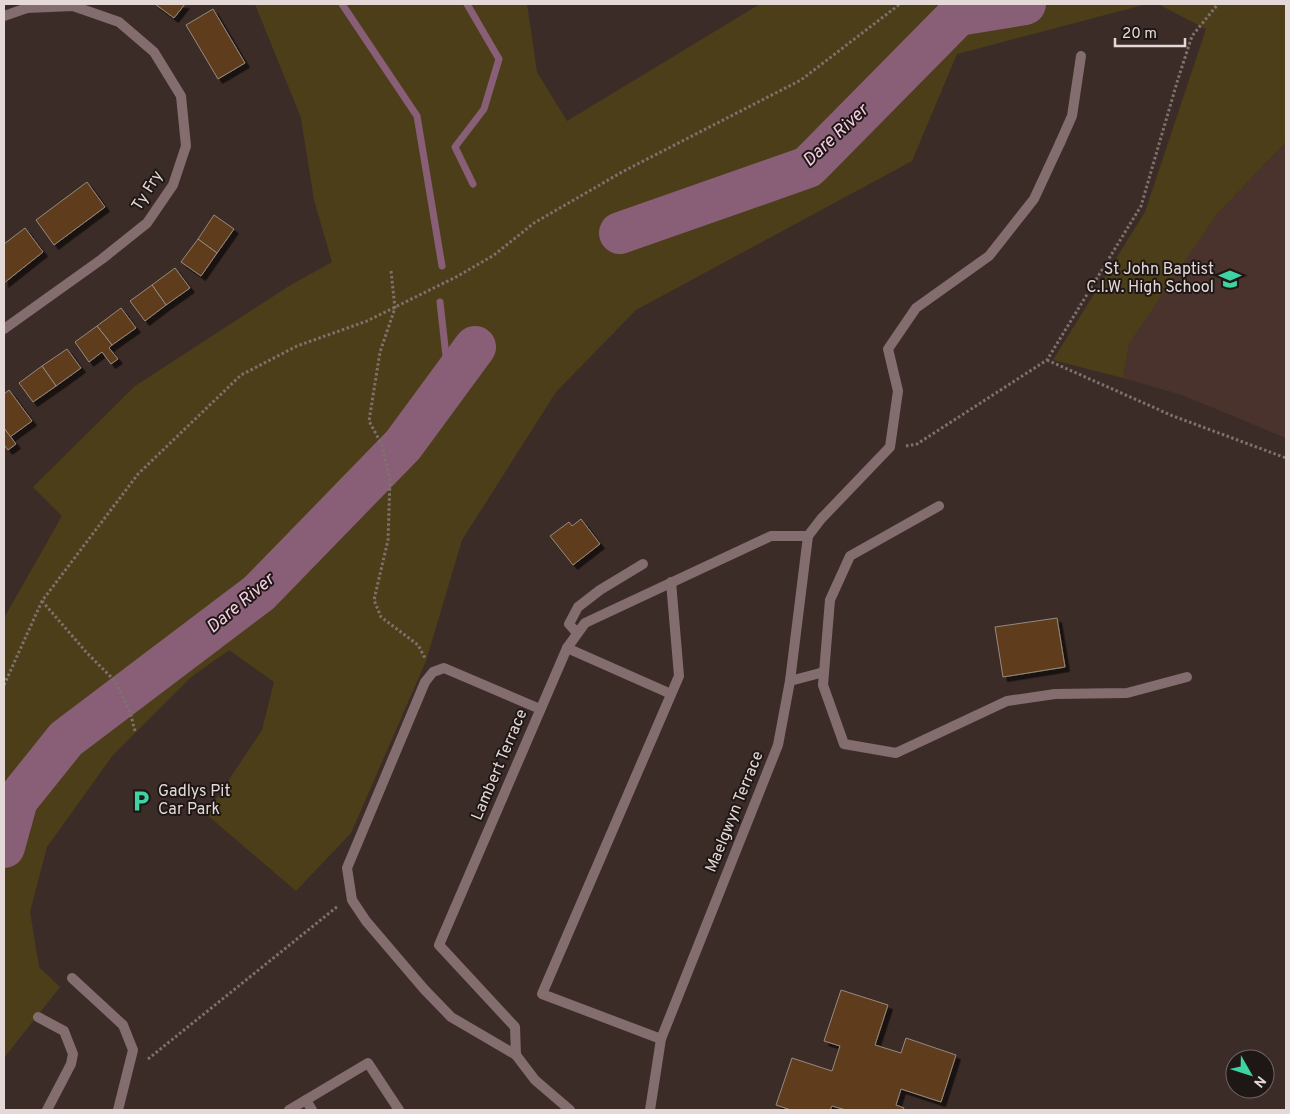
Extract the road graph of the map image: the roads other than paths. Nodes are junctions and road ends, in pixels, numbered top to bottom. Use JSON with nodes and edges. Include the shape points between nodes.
{"nodes":[{"id":1,"x":4,"y":16,"type":"edge"},
{"id":2,"x":1081,"y":56,"type":"dead end"},
{"id":3,"x":4,"y":329,"type":"edge"},
{"id":4,"x":939,"y":506,"type":"dead end"},
{"id":5,"x":808,"y":536,"type":"junction"},
{"id":6,"x":643,"y":564,"type":"dead end"},
{"id":7,"x":671,"y":582,"type":"junction"},
{"id":8,"x":578,"y":633,"type":"junction"},
{"id":9,"x":567,"y":648,"type":"junction"},
{"id":10,"x":824,"y":672,"type":"junction"},
{"id":11,"x":1187,"y":677,"type":"dead end"},
{"id":12,"x":790,"y":681,"type":"junction"},
{"id":13,"x":671,"y":694,"type":"junction"},
{"id":14,"x":540,"y":709,"type":"junction"},
{"id":15,"x":72,"y":978,"type":"dead end"},
{"id":16,"x":38,"y":1017,"type":"dead end"},
{"id":17,"x":660,"y":1039,"type":"junction"},
{"id":18,"x":516,"y":1055,"type":"junction"},
{"id":19,"x":306,"y":1100,"type":"junction"},
{"id":20,"x":47,"y":1110,"type":"edge"},
{"id":21,"x":118,"y":1110,"type":"edge"},
{"id":22,"x":289,"y":1110,"type":"edge"},
{"id":23,"x":312,"y":1110,"type":"edge"},
{"id":24,"x":399,"y":1110,"type":"edge"},
{"id":25,"x":570,"y":1110,"type":"edge"},
{"id":26,"x":650,"y":1110,"type":"edge"}],
"edges":[{"from":1,"to":3,"type":"street","name":"Ty Fry","via":[[26,8],[73,6],[119,22],[154,52],[181,96],[186,146],[173,185],[147,223]]},
{"from":2,"to":5,"type":"street","via":[[1072,116],[1034,199],[989,256],[916,308],[888,349],[898,391],[890,447]]},
{"from":4,"to":10,"type":"street","via":[[850,556],[830,600]]},
{"from":5,"to":7,"type":"street","name":"Lambert Terrace","via":[[771,536]]},
{"from":5,"to":12,"type":"street","name":"Maelgwyn Terrace"},
{"from":6,"to":8,"type":"street","via":[[578,607],[569,624]]},
{"from":7,"to":8,"type":"street","name":"Lambert Terrace","via":[[585,623]]},
{"from":7,"to":13,"type":"street","via":[[679,676]]},
{"from":8,"to":9,"type":"street","name":"Lambert Terrace"},
{"from":9,"to":13,"type":"street"},
{"from":9,"to":14,"type":"street","name":"Lambert Terrace"},
{"from":10,"to":11,"type":"street","via":[[823,685],[844,744],[896,753],[1007,701],[1055,694],[1127,693]]},
{"from":10,"to":12,"type":"street"},
{"from":12,"to":17,"type":"street","name":"Maelgwyn Terrace","via":[[778,745]]},
{"from":13,"to":17,"type":"street","via":[[542,994]]},
{"from":14,"to":18,"type":"street","name":"Lambert Terrace","via":[[438,945],[515,1027]]},
{"from":14,"to":18,"type":"street","via":[[444,668],[433,672],[425,682],[347,868],[352,900],[366,921],[451,1018]]},
{"from":15,"to":21,"type":"street","via":[[122,1025],[133,1050]]},
{"from":16,"to":20,"type":"street","via":[[64,1031],[73,1054]]},
{"from":17,"to":26,"type":"street","name":"Maelgwyn Terrace"},
{"from":18,"to":25,"type":"street","via":[[535,1080]]},
{"from":19,"to":22,"type":"street"},
{"from":19,"to":23,"type":"street"},
{"from":19,"to":24,"type":"street","via":[[368,1063]]}]}
